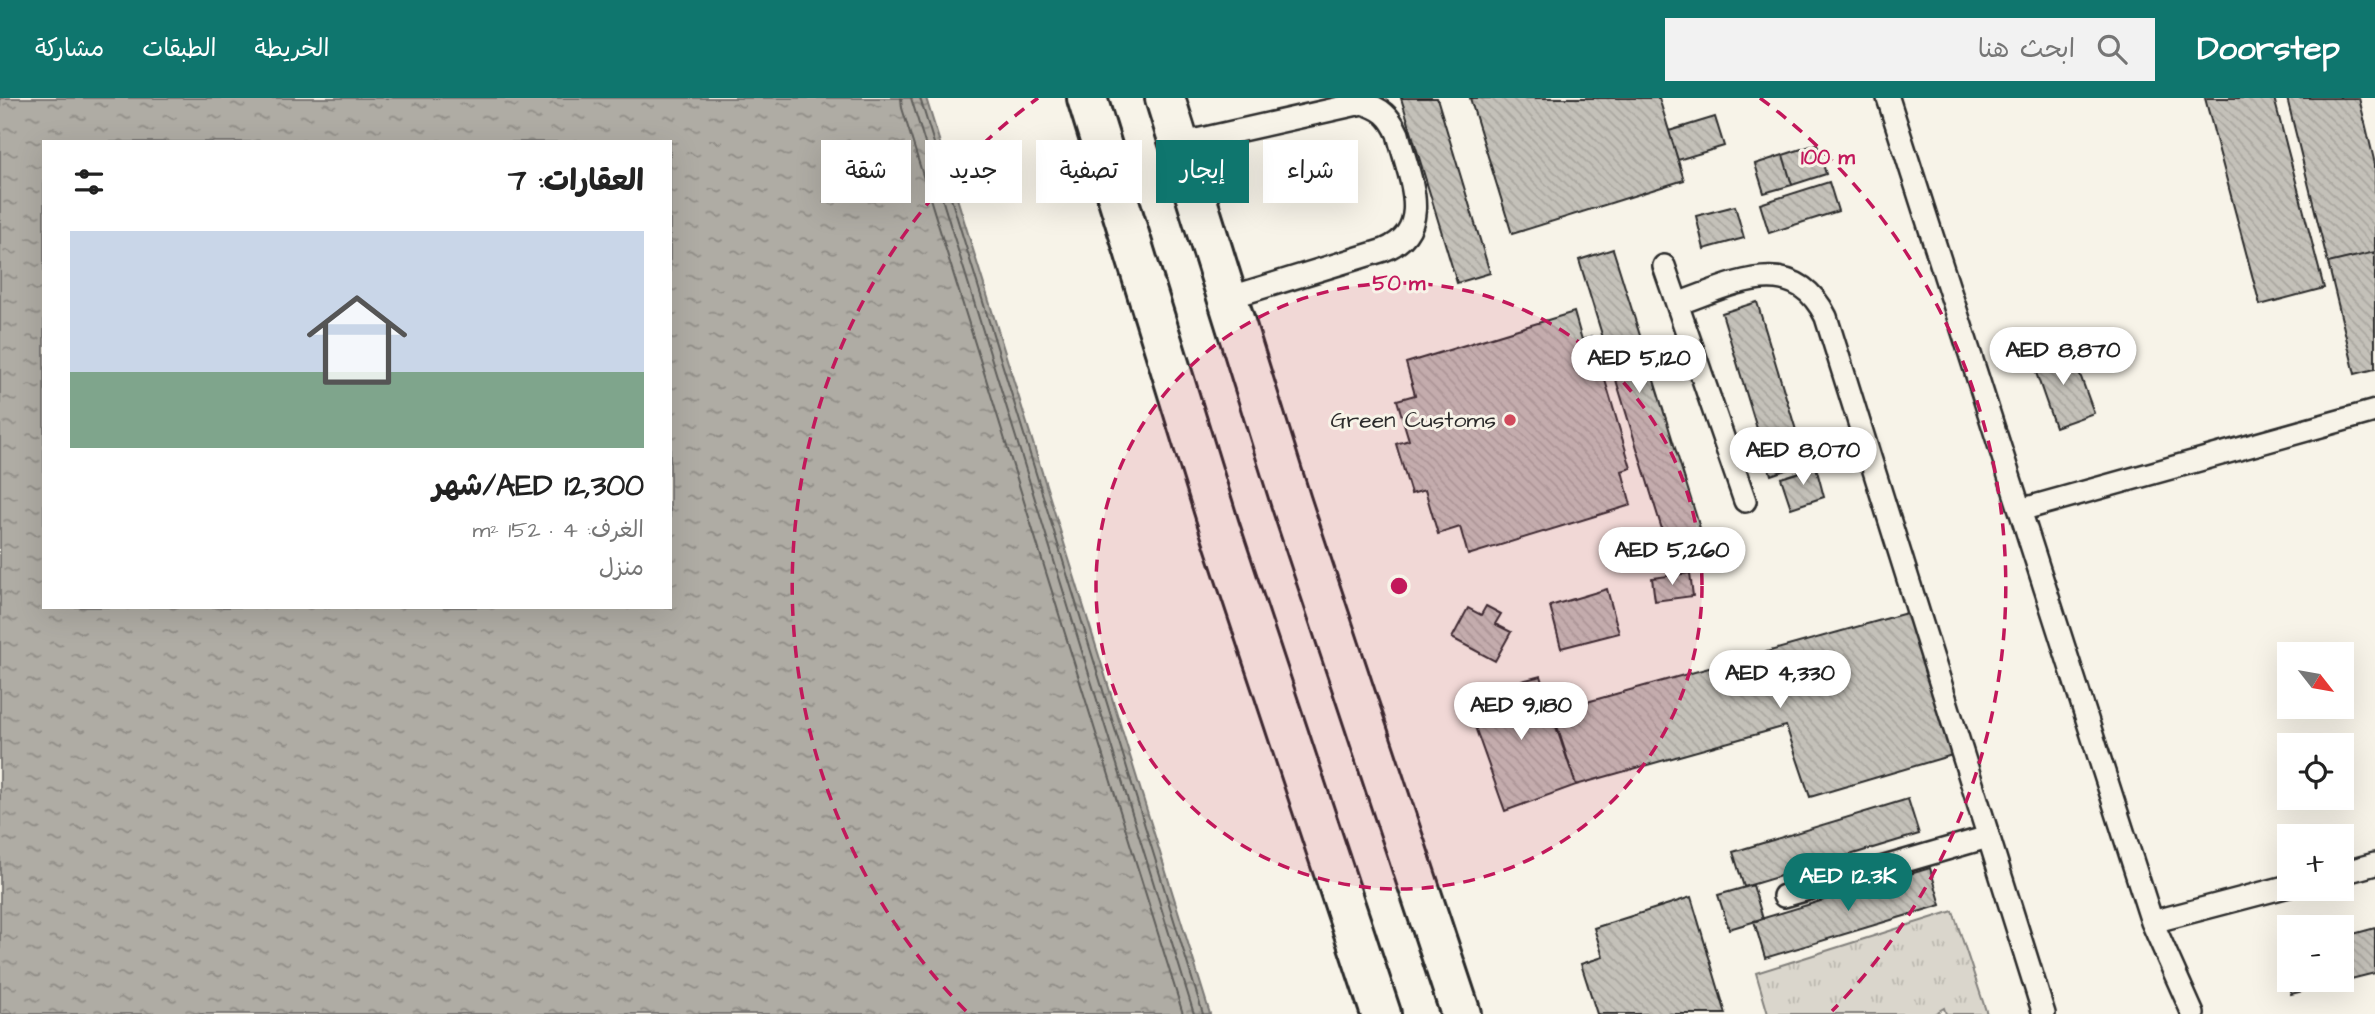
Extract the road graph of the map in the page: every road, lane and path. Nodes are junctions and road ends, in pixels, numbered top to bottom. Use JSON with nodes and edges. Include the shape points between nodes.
{"nodes":[{"id":1,"x":1087,"y":98,"type":"edge"},
{"id":2,"x":1165,"y":98,"type":"edge"},
{"id":3,"x":1888,"y":98,"type":"edge"},
{"id":4,"x":1178,"y":140,"type":"edge"},
{"id":5,"x":1197,"y":140,"type":"edge"},
{"id":6,"x":1198,"y":203,"type":"edge"},
{"id":7,"x":1664,"y":266,"type":"dead end"},
{"id":8,"x":1228,"y":298,"type":"junction"},
{"id":9,"x":1677,"y":304,"type":"junction"},
{"id":10,"x":2375,"y":411,"type":"edge"},
{"id":11,"x":1745,"y":501,"type":"dead end"},
{"id":12,"x":2020,"y":510,"type":"junction"},
{"id":13,"x":1988,"y":837,"type":"junction"},
{"id":14,"x":2375,"y":864,"type":"edge"},
{"id":15,"x":2354,"y":870,"type":"edge"},
{"id":16,"x":2277,"y":890,"type":"edge"},
{"id":17,"x":1784,"y":896,"type":"dead end"},
{"id":18,"x":2152,"y":922,"type":"junction"},
{"id":19,"x":1381,"y":1014,"type":"edge"},
{"id":20,"x":1461,"y":1014,"type":"edge"},
{"id":21,"x":2044,"y":1014,"type":"edge"},
{"id":22,"x":2193,"y":1014,"type":"edge"}],
"edges":[{"from":1,"to":19,"type":"street","via":[[1220,526]]},
{"from":2,"to":4,"type":"street"},
{"from":3,"to":12,"type":"lane"},
{"from":5,"to":8,"type":"lane","via":[[1362,103],[1393,122],[1416,212],[1409,233],[1384,250]]},
{"from":6,"to":8,"type":"street"},
{"from":7,"to":9,"type":"lane"},
{"from":8,"to":20,"type":"street"},
{"from":9,"to":11,"type":"lane"},
{"from":9,"to":13,"type":"lane","via":[[1770,276],[1798,284],[1819,304]]},
{"from":10,"to":12,"type":"lane"},
{"from":12,"to":18,"type":"lane"},
{"from":13,"to":17,"type":"lane"},
{"from":13,"to":21,"type":"lane"},
{"from":14,"to":15,"type":"lane"},
{"from":16,"to":18,"type":"lane"},
{"from":18,"to":22,"type":"lane"}]}
